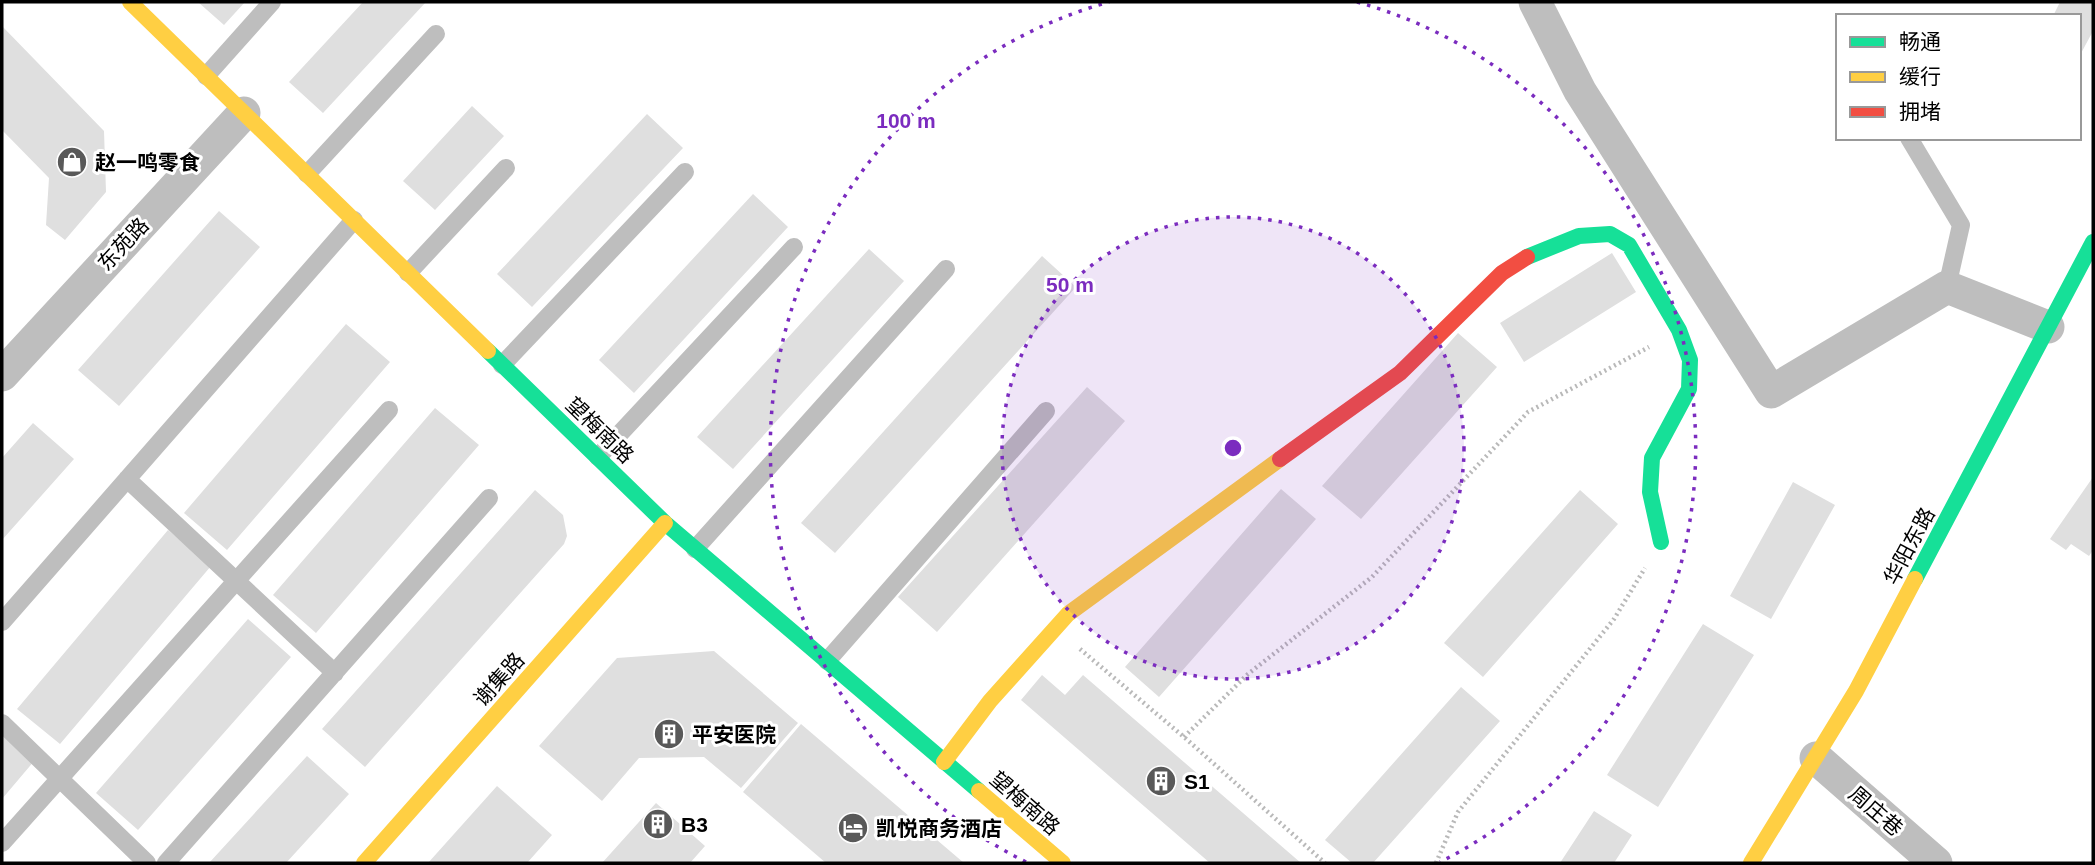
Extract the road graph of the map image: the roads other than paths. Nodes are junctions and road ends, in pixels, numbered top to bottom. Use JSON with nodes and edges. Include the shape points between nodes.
{"nodes":[{"id":1,"x":130,"y":2,"type":"edge"},
{"id":2,"x":272,"y":2,"type":"edge"},
{"id":3,"x":1535,"y":2,"type":"edge"},
{"id":4,"x":436,"y":34,"type":"dead end"},
{"id":5,"x":206,"y":76,"type":"junction"},
{"id":6,"x":244,"y":113,"type":"junction"},
{"id":7,"x":1910,"y":140,"type":"edge"},
{"id":8,"x":506,"y":168,"type":"dead end"},
{"id":9,"x":685,"y":172,"type":"dead end"},
{"id":10,"x":307,"y":174,"type":"junction"},
{"id":11,"x":354,"y":220,"type":"junction"},
{"id":12,"x":2093,"y":242,"type":"edge"},
{"id":13,"x":794,"y":247,"type":"dead end"},
{"id":14,"x":946,"y":269,"type":"dead end"},
{"id":15,"x":408,"y":273,"type":"junction"},
{"id":16,"x":1947,"y":287,"type":"junction"},
{"id":17,"x":2048,"y":327,"type":"junction"},
{"id":18,"x":502,"y":365,"type":"junction"},
{"id":19,"x":2,"y":375,"type":"edge"},
{"id":20,"x":389,"y":410,"type":"dead end"},
{"id":21,"x":1046,"y":411,"type":"dead end"},
{"id":22,"x":598,"y":457,"type":"junction"},
{"id":23,"x":127,"y":479,"type":"junction"},
{"id":24,"x":489,"y":498,"type":"dead end"},
{"id":25,"x":665,"y":523,"type":"junction"},
{"id":26,"x":1661,"y":542,"type":"road end"},
{"id":27,"x":695,"y":549,"type":"junction"},
{"id":28,"x":236,"y":581,"type":"junction"},
{"id":29,"x":2,"y":622,"type":"edge"},
{"id":30,"x":827,"y":661,"type":"junction"},
{"id":31,"x":335,"y":673,"type":"junction"},
{"id":32,"x":2,"y":723,"type":"edge"},
{"id":33,"x":1816,"y":758,"type":"junction"},
{"id":34,"x":944,"y":762,"type":"junction"},
{"id":35,"x":59,"y":778,"type":"junction"},
{"id":36,"x":2,"y":843,"type":"edge"},
{"id":37,"x":147,"y":863,"type":"edge"},
{"id":38,"x":166,"y":863,"type":"edge"},
{"id":39,"x":363,"y":863,"type":"edge"},
{"id":40,"x":1063,"y":863,"type":"edge"},
{"id":41,"x":1751,"y":863,"type":"edge"},
{"id":42,"x":1936,"y":863,"type":"edge"}],
"edges":[{"from":1,"to":5,"type":"main road","name":"望梅南路"},
{"from":2,"to":5,"type":"lane"},
{"from":3,"to":16,"type":"street","via":[[1580,91],[1771,392]]},
{"from":4,"to":10,"type":"lane"},
{"from":5,"to":6,"type":"main road","name":"望梅南路"},
{"from":6,"to":10,"type":"main road","name":"望梅南路"},
{"from":6,"to":19,"type":"street","name":"东苑路"},
{"from":7,"to":16,"type":"lane","via":[[1961,225]]},
{"from":8,"to":15,"type":"lane"},
{"from":9,"to":18,"type":"lane"},
{"from":10,"to":11,"type":"main road","name":"望梅南路"},
{"from":11,"to":15,"type":"main road","name":"望梅南路"},
{"from":11,"to":23,"type":"lane"},
{"from":12,"to":17,"type":"main road","name":"华阳东路"},
{"from":13,"to":22,"type":"lane"},
{"from":14,"to":27,"type":"lane"},
{"from":15,"to":18,"type":"main road","name":"望梅南路"},
{"from":16,"to":17,"type":"street"},
{"from":17,"to":33,"type":"main road","name":"华阳东路"},
{"from":18,"to":22,"type":"main road","name":"望梅南路"},
{"from":20,"to":28,"type":"lane"},
{"from":21,"to":30,"type":"lane"},
{"from":22,"to":25,"type":"main road","name":"望梅南路"},
{"from":23,"to":28,"type":"lane"},
{"from":23,"to":29,"type":"lane"},
{"from":24,"to":31,"type":"lane"},
{"from":25,"to":27,"type":"main road","name":"望梅南路"},
{"from":25,"to":39,"type":"main road","name":"谢集路"},
{"from":26,"to":34,"type":"main road","via":[[1650,492],[1652,458],[1689,389],[1690,360],[1679,330],[1629,244],[1610,234],[1579,236],[1534,252],[1502,273],[1400,373],[1068,614],[990,701]]},
{"from":27,"to":30,"type":"main road","name":"望梅南路"},
{"from":28,"to":31,"type":"lane"},
{"from":28,"to":35,"type":"lane"},
{"from":30,"to":34,"type":"main road","name":"望梅南路"},
{"from":31,"to":38,"type":"lane"},
{"from":32,"to":35,"type":"lane"},
{"from":33,"to":41,"type":"main road","name":"华阳东路"},
{"from":33,"to":42,"type":"street","name":"周庄巷"},
{"from":34,"to":40,"type":"main road","name":"望梅南路"},
{"from":35,"to":36,"type":"lane"},
{"from":35,"to":37,"type":"lane"}]}
